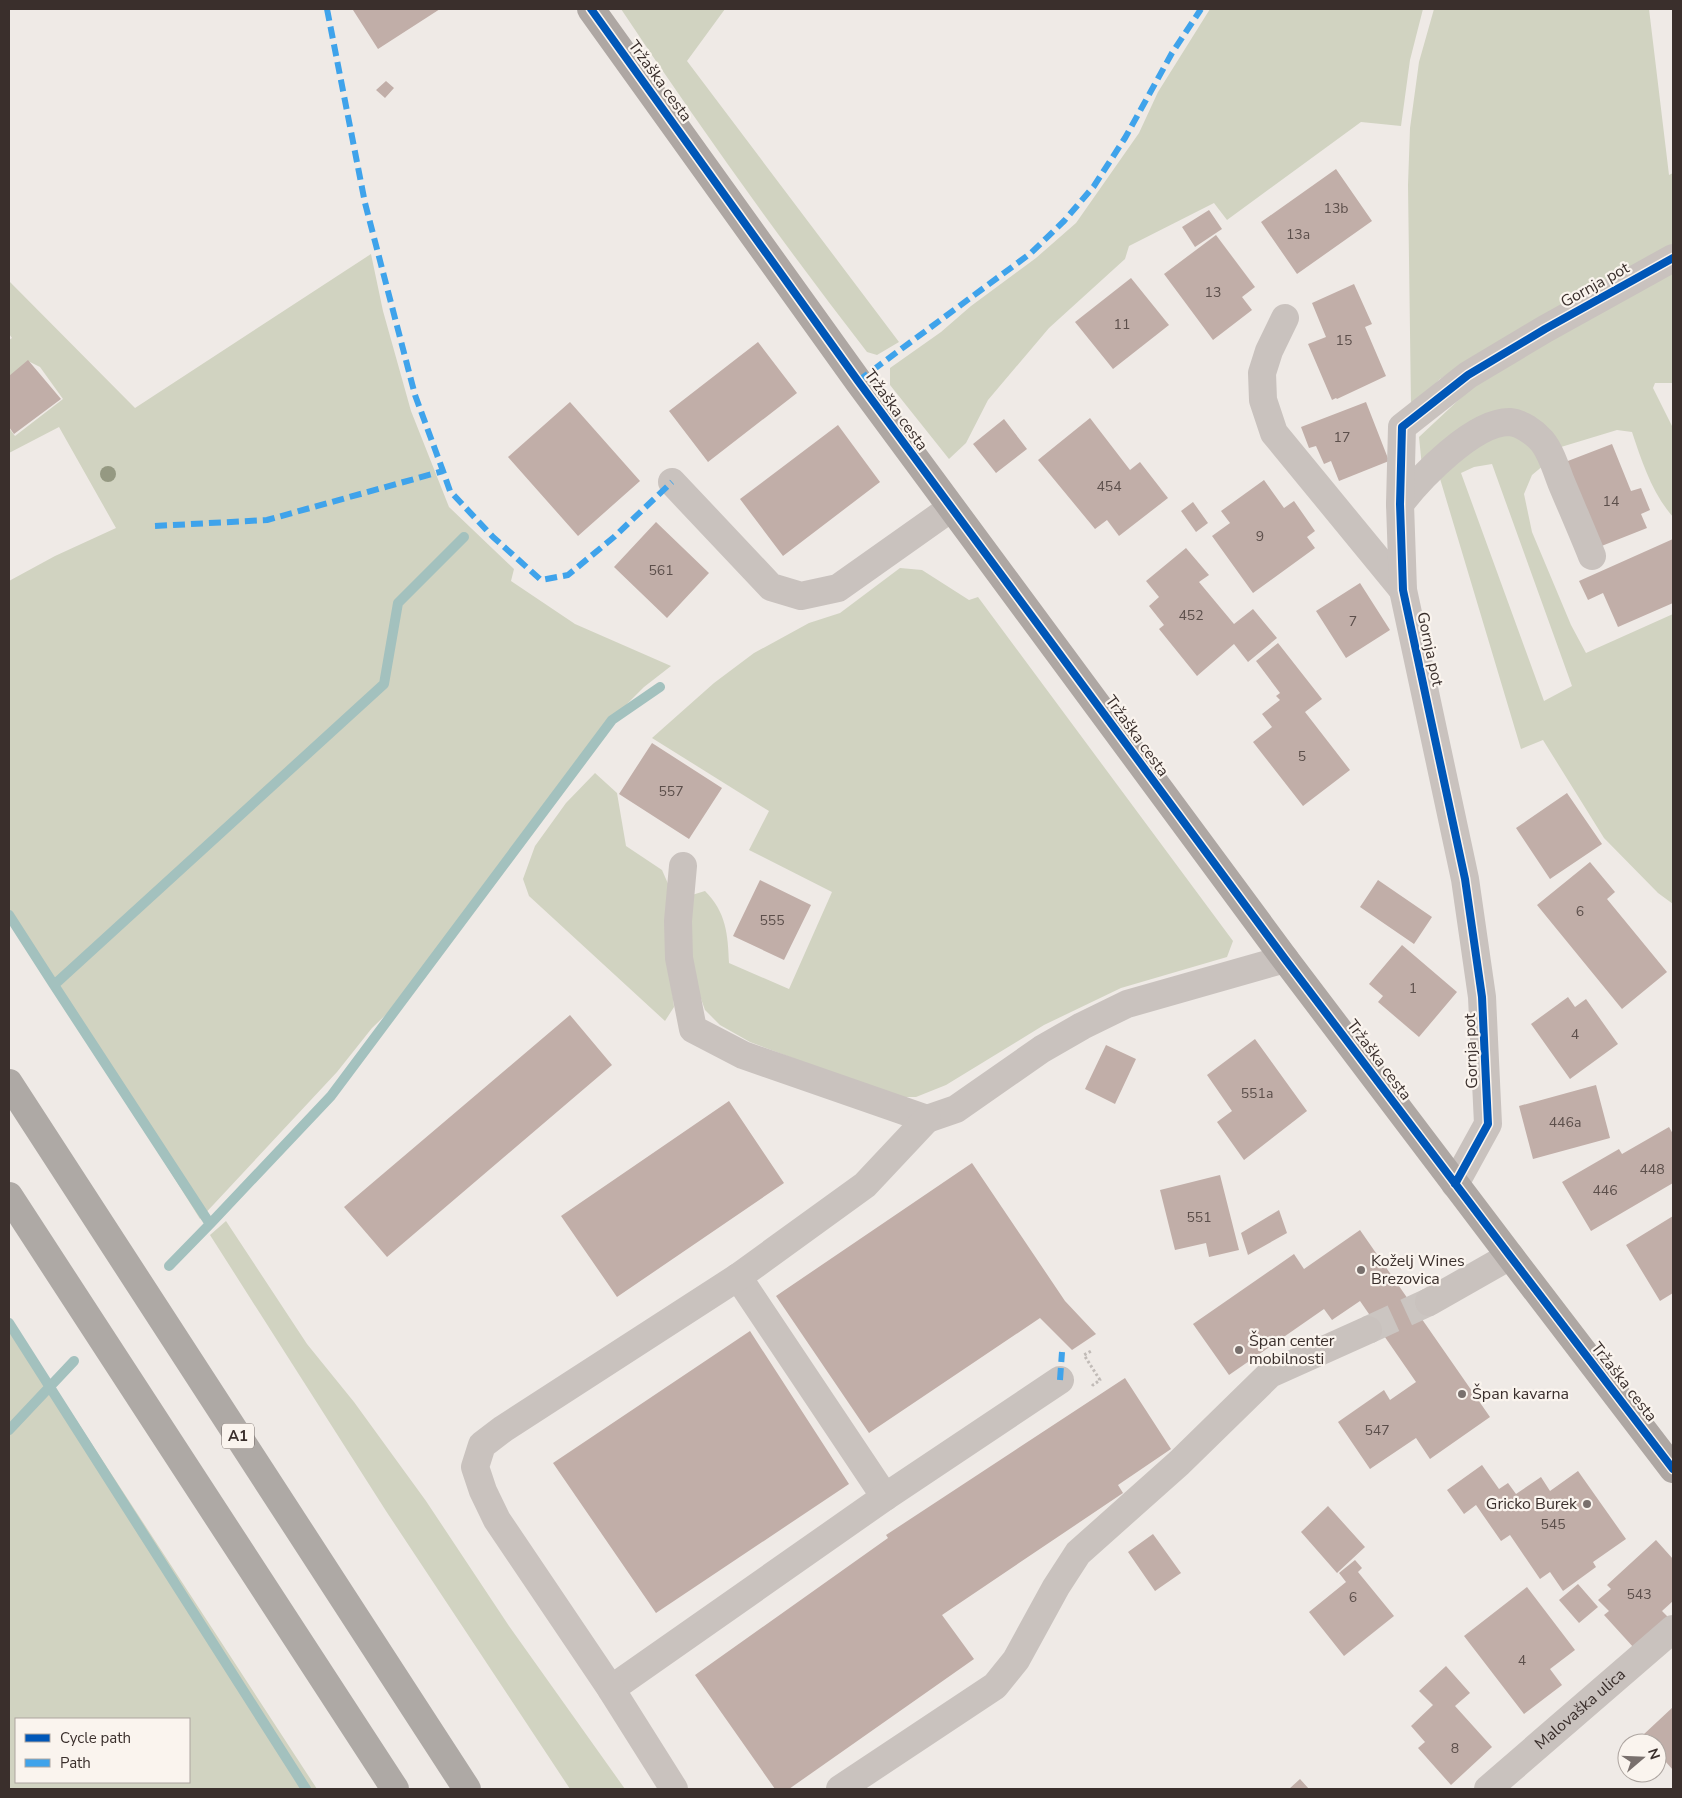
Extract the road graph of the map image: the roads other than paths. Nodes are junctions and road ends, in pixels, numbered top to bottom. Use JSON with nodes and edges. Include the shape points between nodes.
{"nodes":[{"id":1,"x":591,"y":9,"type":"edge"},
{"id":2,"x":1673,"y":258,"type":"edge"},
{"id":3,"x":1285,"y":318,"type":"dead end"},
{"id":4,"x":672,"y":482,"type":"dead end"},
{"id":5,"x":1400,"y":504,"type":"junction"},
{"id":6,"x":952,"y":508,"type":"junction"},
{"id":7,"x":1592,"y":556,"type":"dead end"},
{"id":8,"x":1403,"y":590,"type":"junction"},
{"id":9,"x":683,"y":866,"type":"dead end"},
{"id":10,"x":1285,"y":960,"type":"junction"},
{"id":11,"x":9,"y":1083,"type":"edge"},
{"id":12,"x":927,"y":1120,"type":"junction"},
{"id":13,"x":1455,"y":1184,"type":"junction"},
{"id":14,"x":9,"y":1196,"type":"edge"},
{"id":15,"x":1510,"y":1256,"type":"junction"},
{"id":16,"x":738,"y":1277,"type":"junction"},
{"id":17,"x":1429,"y":1302,"type":"tunnel mouth"},
{"id":18,"x":1368,"y":1330,"type":"tunnel mouth"},
{"id":19,"x":1060,"y":1380,"type":"dead end"},
{"id":20,"x":1673,"y":1469,"type":"edge"},
{"id":21,"x":885,"y":1497,"type":"junction"},
{"id":22,"x":1673,"y":1629,"type":"edge"},
{"id":23,"x":611,"y":1689,"type":"junction"},
{"id":24,"x":395,"y":1789,"type":"edge"},
{"id":25,"x":467,"y":1789,"type":"edge"},
{"id":26,"x":674,"y":1789,"type":"edge"},
{"id":27,"x":840,"y":1789,"type":"edge"},
{"id":28,"x":1488,"y":1789,"type":"edge"}],
"edges":[{"from":1,"to":6,"type":"main road","name":"Tržaška cesta"},
{"from":2,"to":5,"type":"street","name":"Gornja pot","via":[[1545,328],[1468,375],[1402,427]]},
{"from":3,"to":8,"type":"street","name":"Gornja pot","via":[[1262,373],[1263,400],[1274,433]]},
{"from":4,"to":6,"type":"street","via":[[771,587],[801,596],[838,588]]},
{"from":5,"to":7,"type":"street","via":[[1443,457],[1473,436],[1489,426],[1508,422],[1520,424],[1542,441],[1552,459]]},
{"from":5,"to":8,"type":"street","name":"Gornja pot"},
{"from":6,"to":10,"type":"main road","name":"Tržaška cesta"},
{"from":8,"to":13,"type":"street","name":"Gornja pot","via":[[1465,879],[1482,997],[1488,1124]]},
{"from":9,"to":12,"type":"street","via":[[678,921],[679,958],[693,1029],[743,1055]]},
{"from":10,"to":12,"type":"street","via":[[1127,1004],[1042,1049],[956,1109]]},
{"from":10,"to":13,"type":"main road","name":"Tržaška cesta"},
{"from":11,"to":25,"type":"highway","number":"A1"},
{"from":12,"to":16,"type":"street","via":[[865,1185]]},
{"from":13,"to":15,"type":"main road","name":"Tržaška cesta"},
{"from":14,"to":24,"type":"highway"},
{"from":15,"to":17,"type":"street"},
{"from":15,"to":20,"type":"main road","name":"Tržaška cesta"},
{"from":16,"to":21,"type":"street"},
{"from":16,"to":23,"type":"street","via":[[503,1429],[482,1445],[474,1467],[497,1520]]},
{"from":18,"to":27,"type":"street","via":[[1270,1374],[1078,1553],[1016,1660],[995,1686]]},
{"from":19,"to":21,"type":"street"},
{"from":21,"to":23,"type":"street"},
{"from":22,"to":28,"type":"street","name":"Malovaška ulica"},
{"from":23,"to":26,"type":"street"}]}
